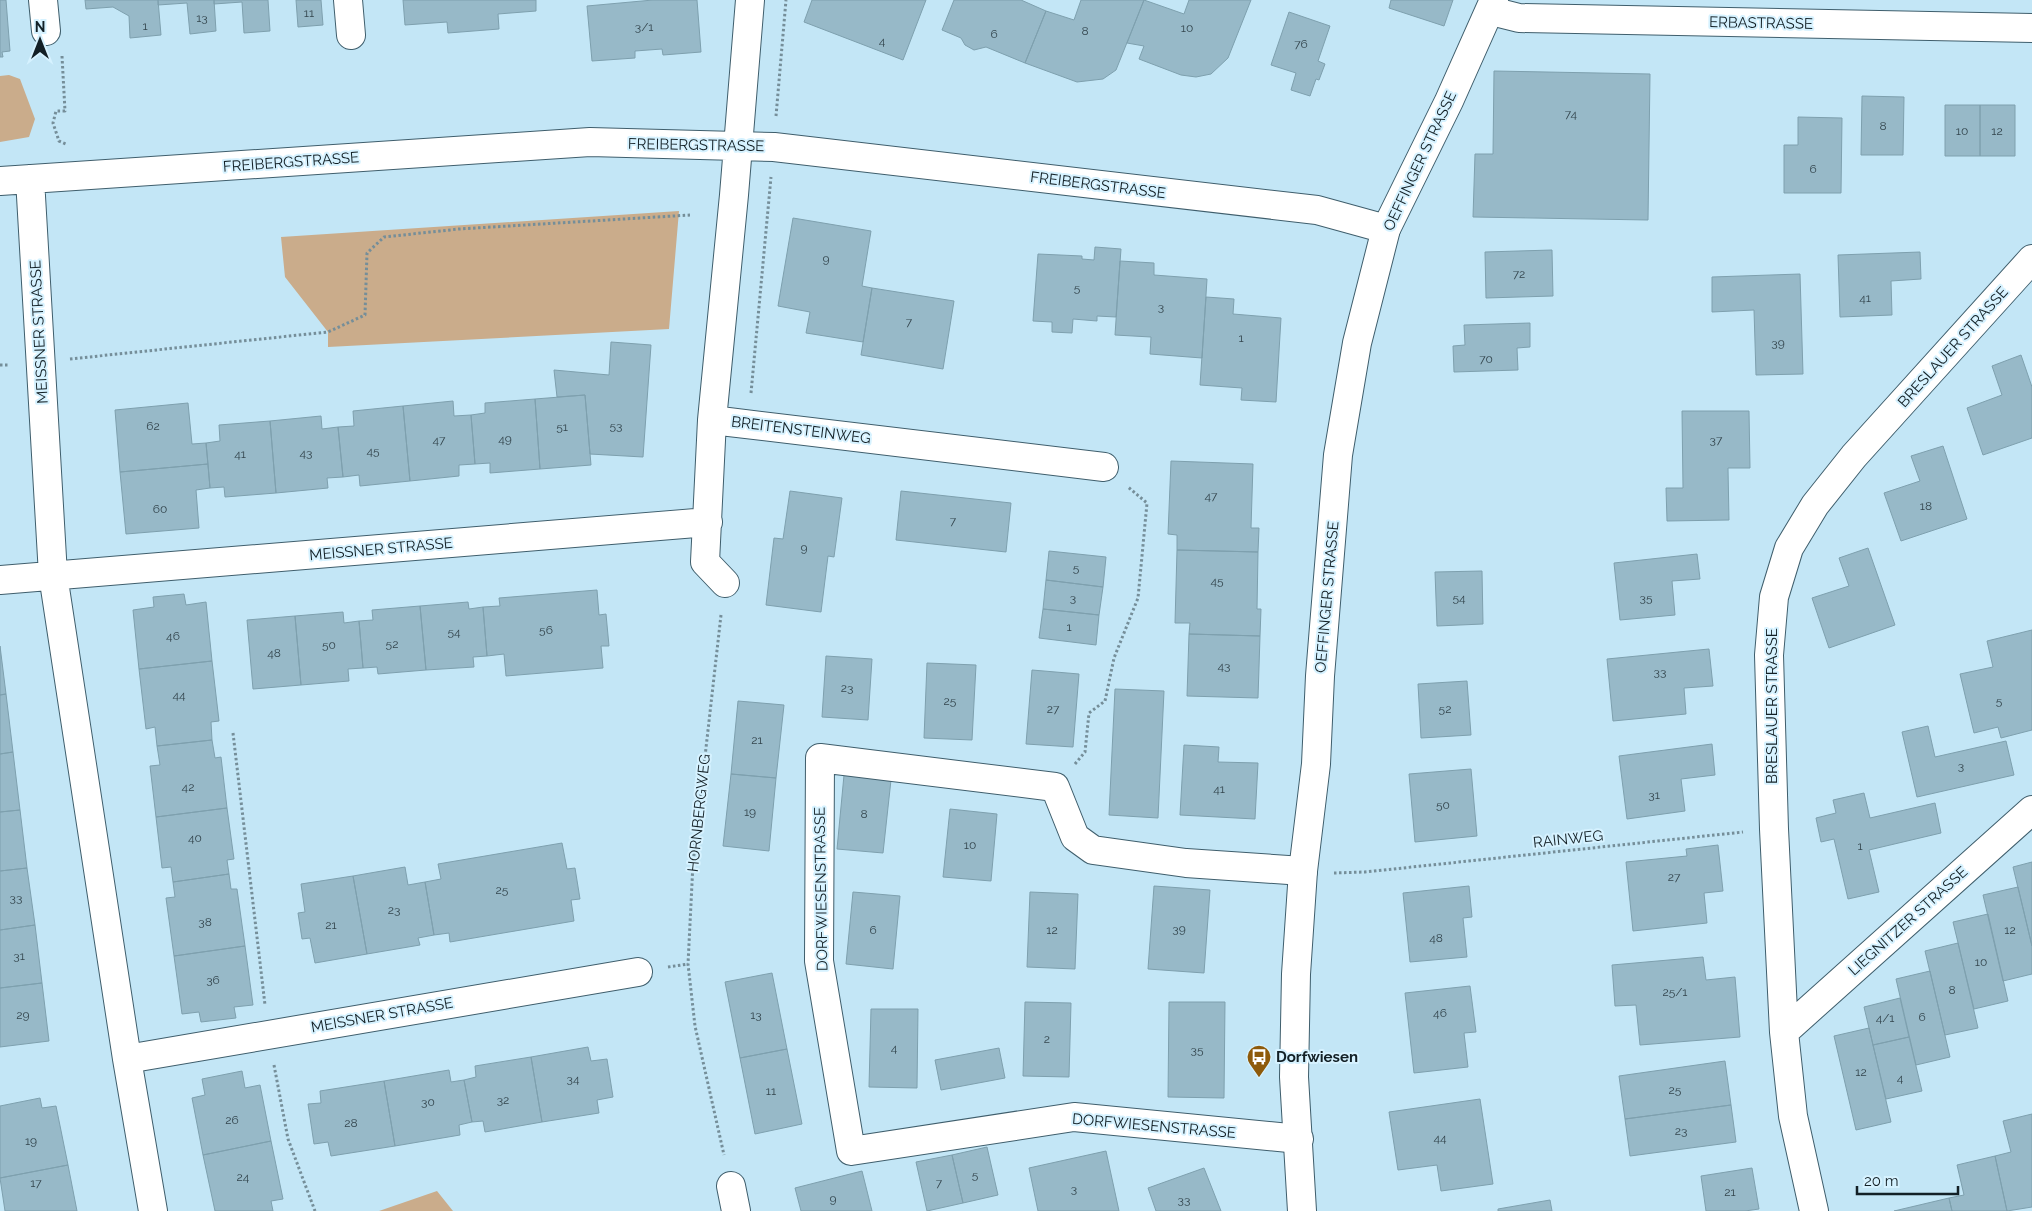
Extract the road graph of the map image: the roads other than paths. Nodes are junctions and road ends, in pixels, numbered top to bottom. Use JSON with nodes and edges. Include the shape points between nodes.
{"nodes":[{"id":1,"x":44,"y":0,"type":"edge"},
{"id":2,"x":348,"y":0,"type":"edge"},
{"id":3,"x":750,"y":0,"type":"edge"},
{"id":4,"x":1493,"y":6,"type":"edge"},
{"id":5,"x":2032,"y":28,"type":"edge"},
{"id":6,"x":46,"y":31,"type":"dead end"},
{"id":7,"x":351,"y":35,"type":"dead end"},
{"id":8,"x":738,"y":145,"type":"junction"},
{"id":9,"x":30,"y":179,"type":"junction"},
{"id":10,"x":0,"y":181,"type":"edge"},
{"id":11,"x":1386,"y":229,"type":"junction"},
{"id":12,"x":2032,"y":259,"type":"edge"},
{"id":13,"x":712,"y":420,"type":"junction"},
{"id":14,"x":1104,"y":467,"type":"road end"},
{"id":15,"x":708,"y":522,"type":"junction"},
{"id":16,"x":53,"y":575,"type":"junction"},
{"id":17,"x":0,"y":580,"type":"edge"},
{"id":18,"x":725,"y":583,"type":"road end"},
{"id":19,"x":2032,"y":810,"type":"edge"},
{"id":20,"x":1303,"y":870,"type":"junction"},
{"id":21,"x":638,"y":972,"type":"dead end"},
{"id":22,"x":1784,"y":1032,"type":"junction"},
{"id":23,"x":127,"y":1059,"type":"junction"},
{"id":24,"x":1299,"y":1139,"type":"junction"},
{"id":25,"x":153,"y":1211,"type":"edge"},
{"id":26,"x":1302,"y":1211,"type":"edge"},
{"id":27,"x":1814,"y":1211,"type":"edge"}],
"edges":[{"from":1,"to":6,"type":"street"},
{"from":2,"to":7,"type":"street"},
{"from":3,"to":8,"type":"street","name":"BREITENSTEINWEG"},
{"from":4,"to":5,"type":"street","name":"ERBASTRASSE","via":[[1519,18]]},
{"from":4,"to":11,"type":"street","name":"OEFFINGER STRASSE"},
{"from":8,"to":9,"type":"street","name":"FREIBERGSTRASSE","via":[[590,142]]},
{"from":8,"to":11,"type":"street","name":"FREIBERGSTRASSE","via":[[1317,210]]},
{"from":8,"to":13,"type":"street","name":"BREITENSTEINWEG"},
{"from":9,"to":10,"type":"street","name":"FREIBERGSTRASSE"},
{"from":9,"to":16,"type":"street","name":"MEISSNER STRASSE"},
{"from":11,"to":20,"type":"street","name":"OEFFINGER STRASSE","via":[[1357,342],[1338,455],[1316,764]]},
{"from":12,"to":22,"type":"street","name":"BRESLAUER STRASSE","via":[[1854,456],[1815,505],[1789,548],[1774,597],[1769,655]]},
{"from":13,"to":14,"type":"street","name":"BREITENSTEINWEG"},
{"from":13,"to":15,"type":"street"},
{"from":15,"to":16,"type":"street","name":"MEISSNER STRASSE"},
{"from":15,"to":18,"type":"street","via":[[705,562]]},
{"from":16,"to":17,"type":"street"},
{"from":16,"to":23,"type":"street","name":"MEISSNER STRASSE"},
{"from":19,"to":22,"type":"street","name":"LIEGNITZER STRASSE"},
{"from":20,"to":24,"type":"street","name":"OEFFINGER STRASSE","via":[[1294,1068]]},
{"from":20,"to":24,"type":"street","name":"DORFWIESENSTRASSE","via":[[1186,863],[1093,850],[1075,837],[1055,787],[820,758],[819,961],[852,1151],[1074,1117]]},
{"from":21,"to":23,"type":"street","name":"MEISSNER STRASSE"},
{"from":22,"to":27,"type":"street","name":"BRESLAUER STRASSE","via":[[1793,1116]]},
{"from":23,"to":25,"type":"street","name":"MEISSNER STRASSE"},
{"from":24,"to":26,"type":"street","name":"OEFFINGER STRASSE"}]}
